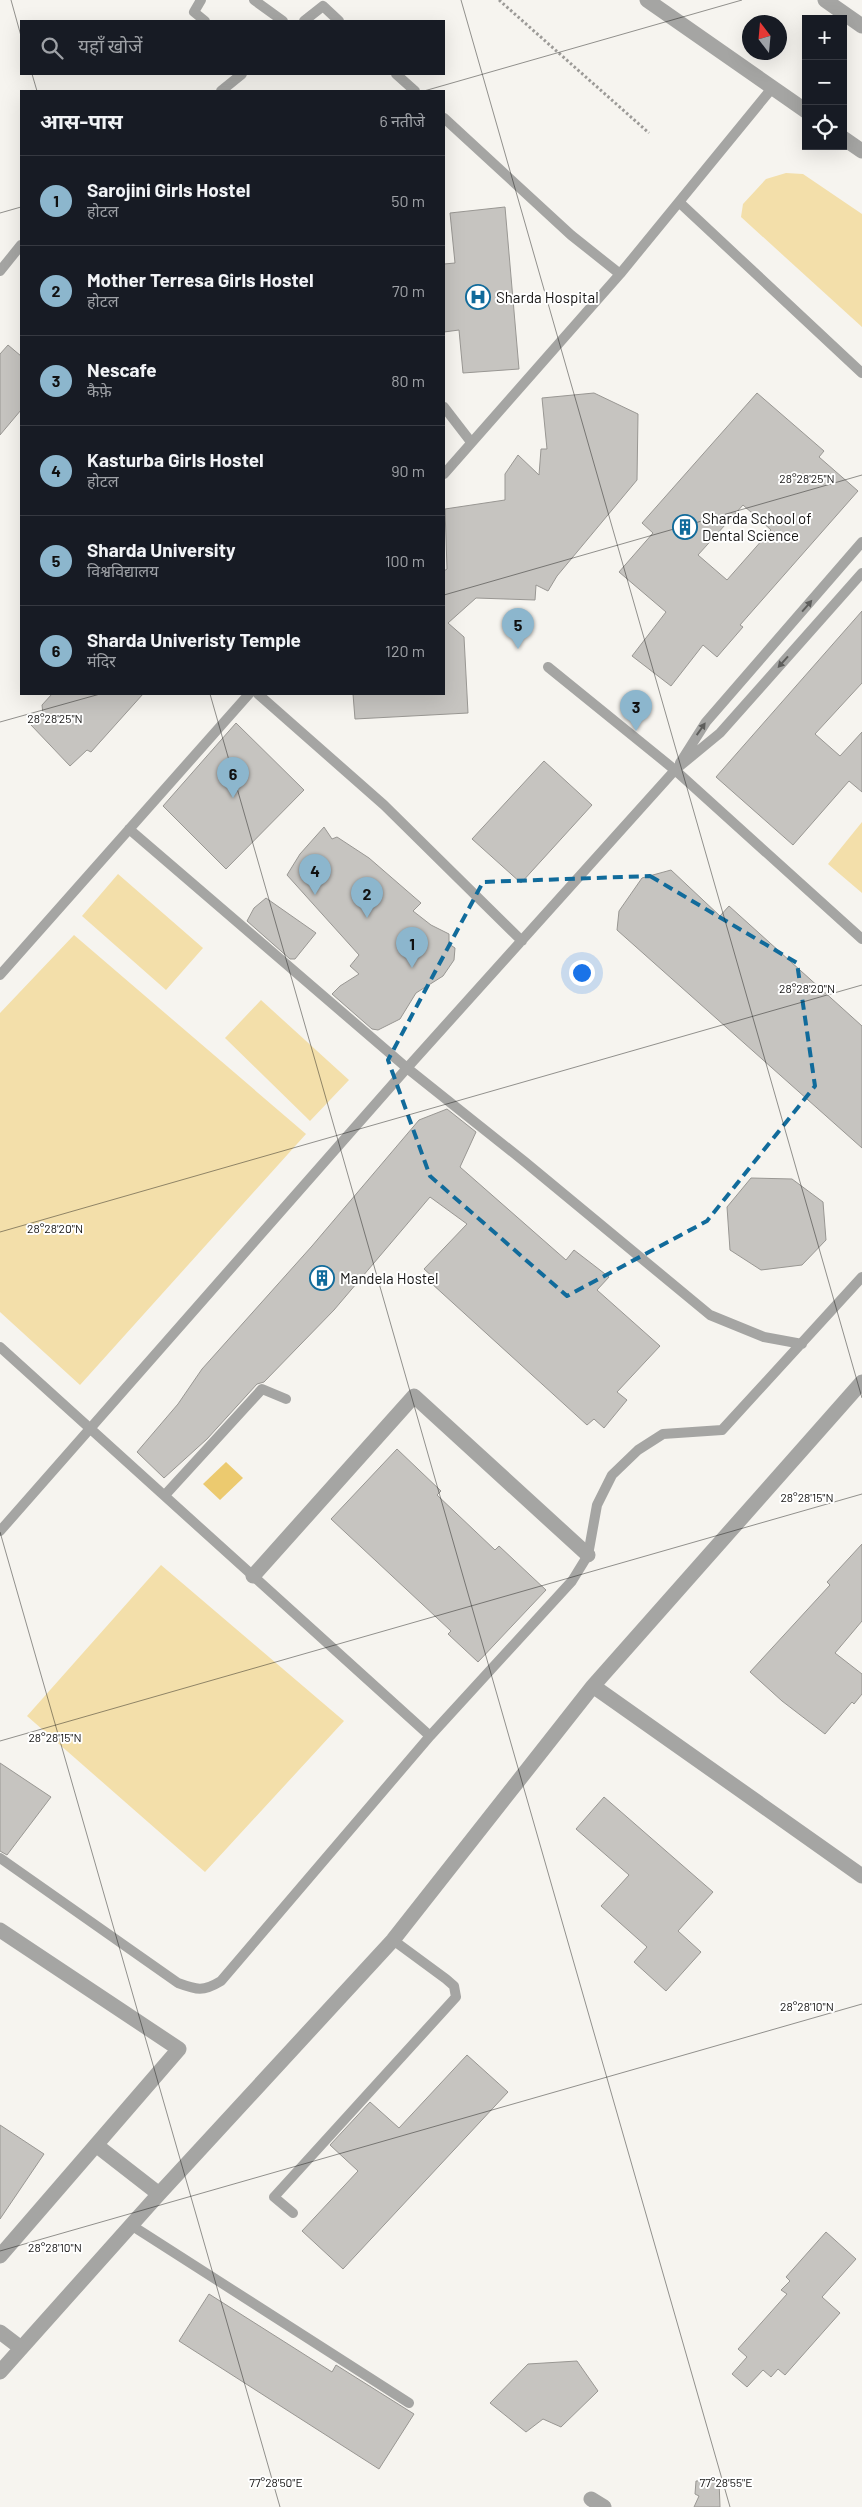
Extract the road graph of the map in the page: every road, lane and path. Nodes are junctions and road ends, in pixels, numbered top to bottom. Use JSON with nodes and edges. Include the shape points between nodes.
{"nodes":[{"id":1,"x":201,"y":0,"type":"edge"},
{"id":2,"x":254,"y":0,"type":"edge"},
{"id":3,"x":499,"y":0,"type":"edge"},
{"id":4,"x":646,"y":0,"type":"edge"},
{"id":5,"x":825,"y":0,"type":"edge"},
{"id":6,"x":325,"y":3,"type":"edge"},
{"id":7,"x":204,"y":20,"type":"edge"},
{"id":8,"x":282,"y":20,"type":"edge"},
{"id":9,"x":305,"y":20,"type":"edge"},
{"id":10,"x":338,"y":20,"type":"edge"},
{"id":11,"x":862,"y":26,"type":"edge"},
{"id":12,"x":241,"y":75,"type":"edge"},
{"id":13,"x":397,"y":75,"type":"edge"},
{"id":14,"x":773,"y":87,"type":"junction"},
{"id":15,"x":222,"y":90,"type":"edge"},
{"id":16,"x":414,"y":90,"type":"edge"},
{"id":17,"x":802,"y":108,"type":"edge"},
{"id":18,"x":445,"y":119,"type":"edge"},
{"id":19,"x":649,"y":133,"type":"dead end"},
{"id":20,"x":847,"y":141,"type":"edge"},
{"id":21,"x":862,"y":151,"type":"edge"},
{"id":22,"x":680,"y":203,"type":"junction"},
{"id":23,"x":20,"y":246,"type":"edge"},
{"id":24,"x":0,"y":270,"type":"edge"},
{"id":25,"x":620,"y":274,"type":"junction"},
{"id":26,"x":862,"y":373,"type":"edge"},
{"id":27,"x":445,"y":407,"type":"edge"},
{"id":28,"x":472,"y":442,"type":"junction"},
{"id":29,"x":445,"y":473,"type":"edge"},
{"id":30,"x":862,"y":542,"type":"edge"},
{"id":31,"x":862,"y":574,"type":"edge"},
{"id":32,"x":548,"y":667,"type":"dead end"},
{"id":33,"x":248,"y":695,"type":"edge"},
{"id":34,"x":259,"y":695,"type":"edge"},
{"id":35,"x":675,"y":770,"type":"junction"},
{"id":36,"x":129,"y":829,"type":"junction"},
{"id":37,"x":862,"y":939,"type":"edge"},
{"id":38,"x":522,"y":941,"type":"junction"},
{"id":39,"x":0,"y":974,"type":"edge"},
{"id":40,"x":407,"y":1068,"type":"junction"},
{"id":41,"x":862,"y":1277,"type":"edge"},
{"id":42,"x":802,"y":1344,"type":"junction"},
{"id":43,"x":0,"y":1347,"type":"edge"},
{"id":44,"x":862,"y":1382,"type":"edge"},
{"id":45,"x":286,"y":1400,"type":"dead end"},
{"id":46,"x":90,"y":1428,"type":"junction"},
{"id":47,"x":165,"y":1495,"type":"junction"},
{"id":48,"x":0,"y":1531,"type":"edge"},
{"id":49,"x":588,"y":1555,"type":"junction"},
{"id":50,"x":253,"y":1576,"type":"junction"},
{"id":51,"x":593,"y":1686,"type":"junction"},
{"id":52,"x":430,"y":1736,"type":"junction"},
{"id":53,"x":0,"y":1858,"type":"edge"},
{"id":54,"x":862,"y":1876,"type":"edge"},
{"id":55,"x":0,"y":1930,"type":"edge"},
{"id":56,"x":393,"y":1940,"type":"junction"},
{"id":57,"x":96,"y":2145,"type":"junction"},
{"id":58,"x":158,"y":2194,"type":"junction"},
{"id":59,"x":293,"y":2213,"type":"dead end"},
{"id":60,"x":131,"y":2225,"type":"junction"},
{"id":61,"x":0,"y":2256,"type":"edge"},
{"id":62,"x":0,"y":2332,"type":"edge"},
{"id":63,"x":21,"y":2348,"type":"junction"},
{"id":64,"x":0,"y":2372,"type":"edge"},
{"id":65,"x":408,"y":2404,"type":"dead end"}],
"edges":[{"from":1,"to":7,"type":"lane","via":[[194,12]]},
{"from":2,"to":8,"type":"lane"},
{"from":3,"to":19,"type":"path"},
{"from":4,"to":14,"type":"street"},
{"from":5,"to":11,"type":"street"},
{"from":6,"to":9,"type":"lane"},
{"from":6,"to":10,"type":"lane"},
{"from":12,"to":15,"type":"lane"},
{"from":13,"to":16,"type":"lane"},
{"from":14,"to":17,"type":"street"},
{"from":14,"to":22,"type":"lane"},
{"from":18,"to":25,"type":"lane","via":[[571,235]]},
{"from":20,"to":21,"type":"street"},
{"from":22,"to":25,"type":"lane"},
{"from":22,"to":26,"type":"lane"},
{"from":23,"to":24,"type":"lane"},
{"from":25,"to":28,"type":"lane"},
{"from":27,"to":28,"type":"lane"},
{"from":28,"to":29,"type":"lane"},
{"from":35,"to":30,"type":"lane","one_way":true,"via":[[706,722]]},
{"from":31,"to":35,"type":"lane","one_way":true,"via":[[720,733]]},
{"from":32,"to":35,"type":"lane"},
{"from":33,"to":36,"type":"lane"},
{"from":34,"to":38,"type":"lane","via":[[384,805]]},
{"from":35,"to":37,"type":"lane"},
{"from":35,"to":38,"type":"lane"},
{"from":36,"to":39,"type":"lane"},
{"from":36,"to":40,"type":"lane"},
{"from":38,"to":40,"type":"lane"},
{"from":40,"to":42,"type":"lane","via":[[710,1314],[764,1337]]},
{"from":40,"to":46,"type":"lane"},
{"from":41,"to":42,"type":"lane"},
{"from":42,"to":49,"type":"lane","via":[[722,1430],[663,1434],[638,1450],[612,1475],[597,1505]]},
{"from":43,"to":46,"type":"lane"},
{"from":44,"to":51,"type":"street"},
{"from":45,"to":47,"type":"lane","via":[[262,1390]]},
{"from":46,"to":47,"type":"lane"},
{"from":46,"to":48,"type":"lane"},
{"from":47,"to":50,"type":"lane"},
{"from":49,"to":50,"type":"street","via":[[414,1396]]},
{"from":49,"to":52,"type":"lane","via":[[572,1581]]},
{"from":50,"to":52,"type":"lane"},
{"from":51,"to":54,"type":"street"},
{"from":51,"to":56,"type":"street"},
{"from":52,"to":53,"type":"lane","via":[[221,1981],[210,1988],[198,1990],[178,1984]]},
{"from":55,"to":57,"type":"street","via":[[179,2049]]},
{"from":56,"to":58,"type":"street"},
{"from":56,"to":59,"type":"lane","via":[[454,1986],[456,1997],[274,2197]]},
{"from":57,"to":58,"type":"street"},
{"from":57,"to":61,"type":"street"},
{"from":58,"to":60,"type":"street"},
{"from":60,"to":63,"type":"street"},
{"from":60,"to":65,"type":"lane"},
{"from":62,"to":63,"type":"street"},
{"from":63,"to":64,"type":"street"}]}
